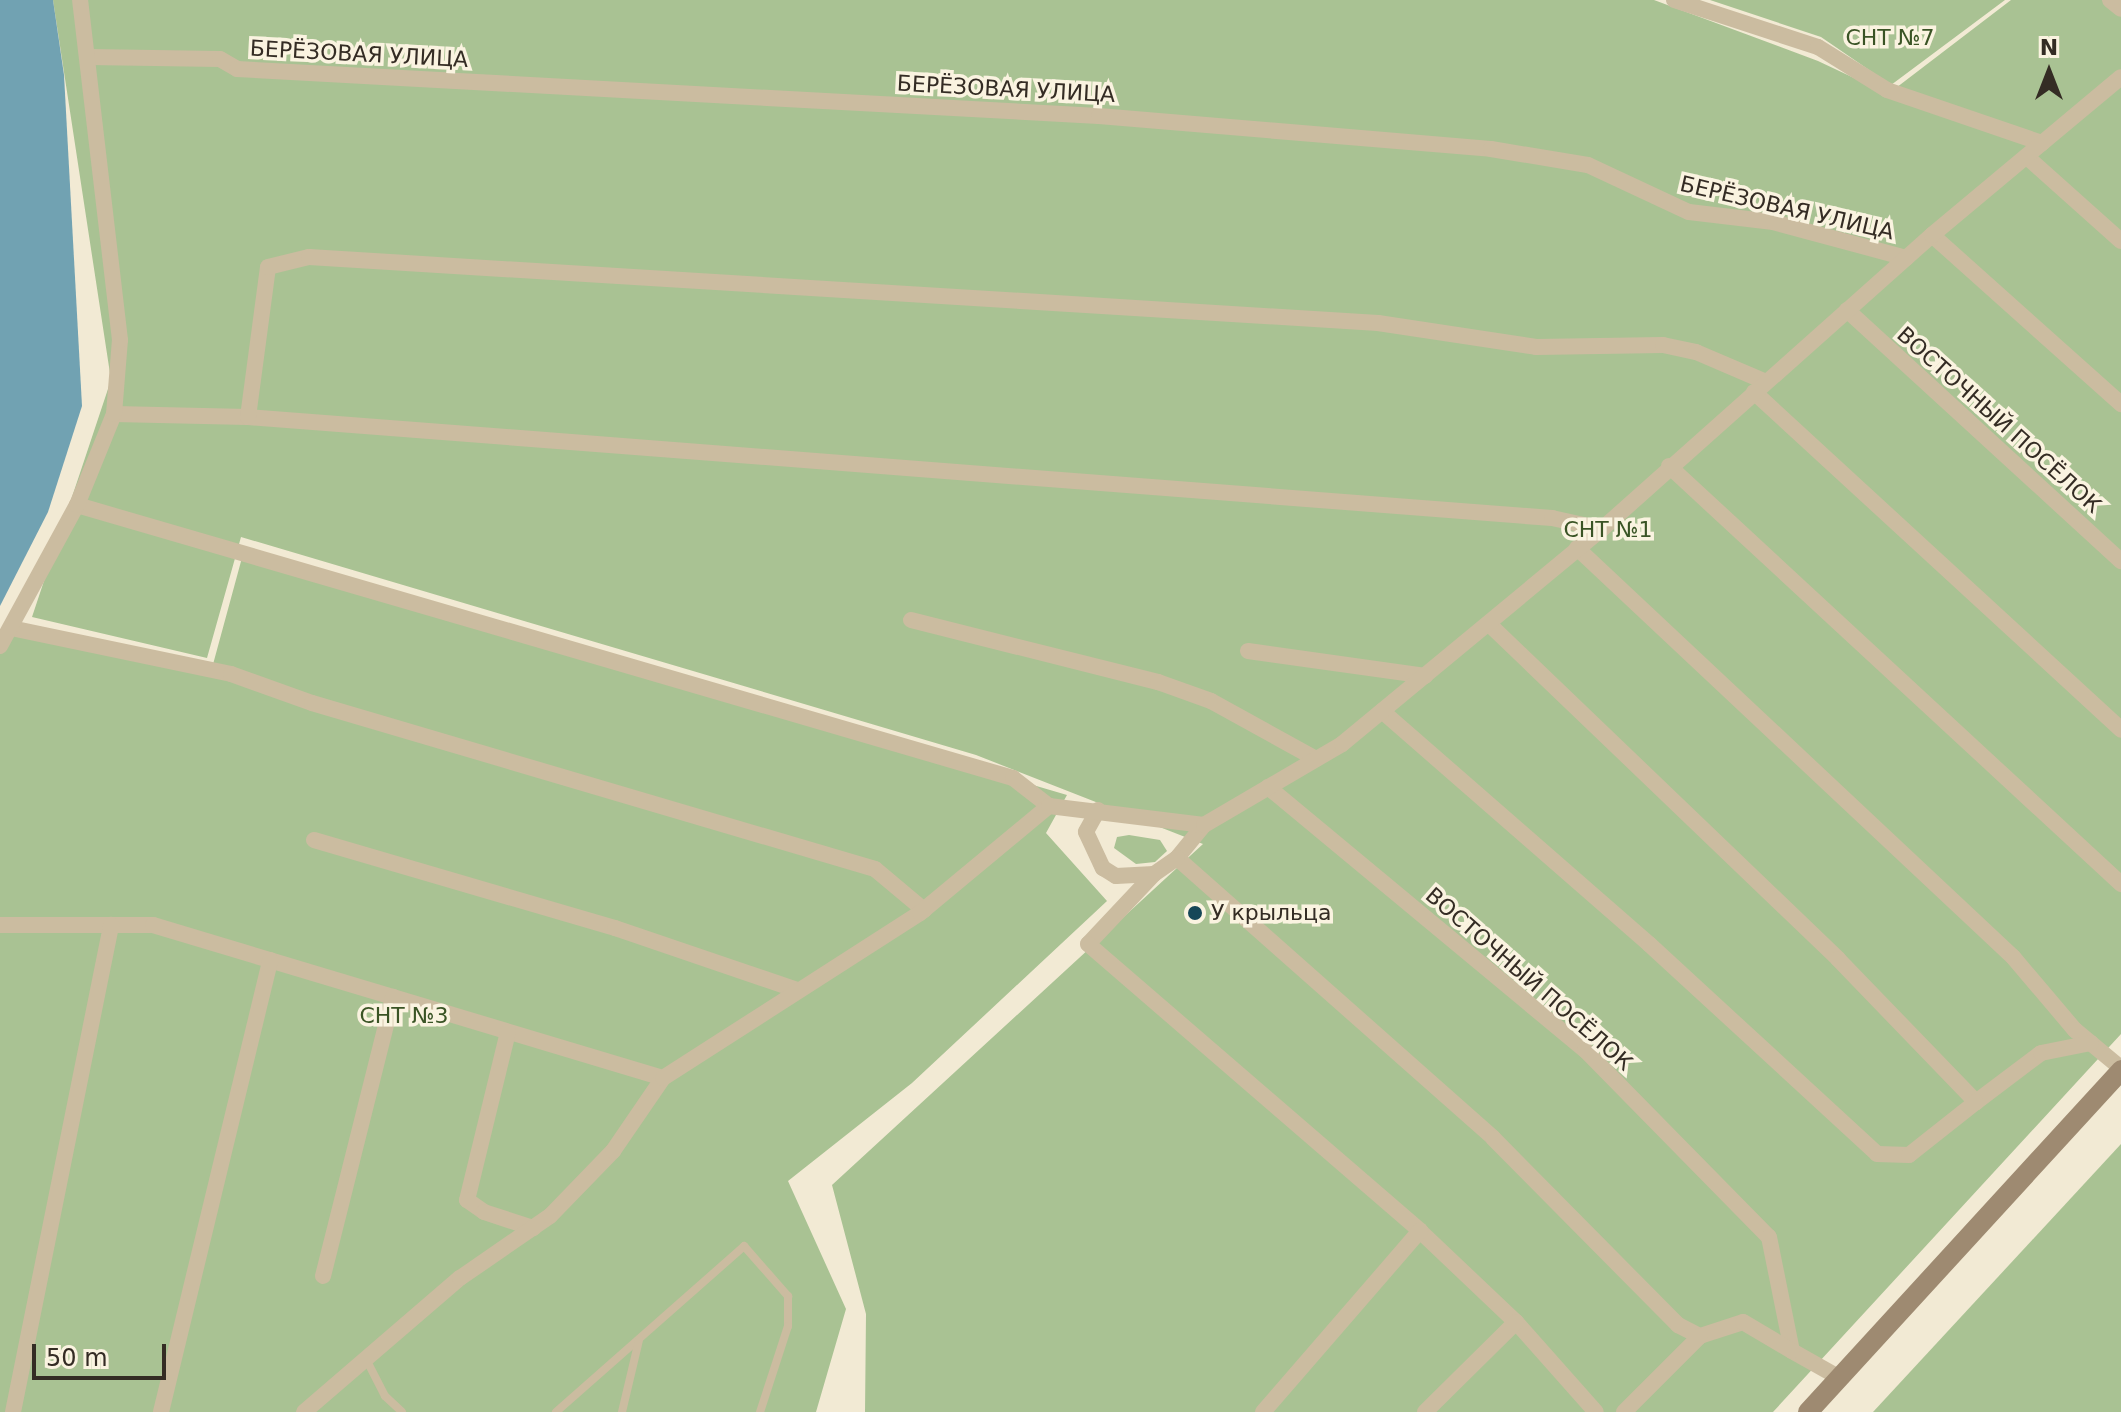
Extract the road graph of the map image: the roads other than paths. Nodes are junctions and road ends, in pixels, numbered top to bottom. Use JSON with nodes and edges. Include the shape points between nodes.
{"nodes":[{"id":1,"x":80,"y":0,"type":"edge"},
{"id":2,"x":1674,"y":0,"type":"edge"},
{"id":3,"x":2110,"y":0,"type":"edge"},
{"id":4,"x":2121,"y":9,"type":"edge"},
{"id":5,"x":88,"y":57,"type":"junction"},
{"id":6,"x":2120,"y":78,"type":"edge"},
{"id":7,"x":2042,"y":143,"type":"junction"},
{"id":8,"x":2027,"y":157,"type":"junction"},
{"id":9,"x":1932,"y":235,"type":"junction"},
{"id":10,"x":2121,"y":241,"type":"edge"},
{"id":11,"x":1906,"y":258,"type":"junction"},
{"id":12,"x":1847,"y":310,"type":"junction"},
{"id":13,"x":1760,"y":387,"type":"junction"},
{"id":14,"x":2121,"y":404,"type":"edge"},
{"id":15,"x":114,"y":414,"type":"junction"},
{"id":16,"x":248,"y":417,"type":"junction"},
{"id":17,"x":1669,"y":466,"type":"junction"},
{"id":18,"x":77,"y":505,"type":"junction"},
{"id":19,"x":1602,"y":529,"type":"junction"},
{"id":20,"x":1577,"y":548,"type":"junction"},
{"id":21,"x":2121,"y":561,"type":"edge"},
{"id":22,"x":911,"y":620,"type":"dead end"},
{"id":23,"x":1489,"y":624,"type":"junction"},
{"id":24,"x":11,"y":628,"type":"junction"},
{"id":25,"x":0,"y":646,"type":"edge"},
{"id":26,"x":1248,"y":651,"type":"dead end"},
{"id":27,"x":1425,"y":676,"type":"junction"},
{"id":28,"x":1382,"y":711,"type":"junction"},
{"id":29,"x":2121,"y":730,"type":"edge"},
{"id":30,"x":1316,"y":759,"type":"junction"},
{"id":31,"x":1268,"y":787,"type":"junction"},
{"id":32,"x":1049,"y":806,"type":"junction"},
{"id":33,"x":1098,"y":810,"type":"junction"},
{"id":34,"x":1204,"y":825,"type":"junction"},
{"id":35,"x":314,"y":840,"type":"dead end"},
{"id":36,"x":1177,"y":858,"type":"junction"},
{"id":37,"x":1154,"y":874,"type":"junction"},
{"id":38,"x":2121,"y":884,"type":"edge"},
{"id":39,"x":924,"y":910,"type":"junction"},
{"id":40,"x":0,"y":925,"type":"edge"},
{"id":41,"x":111,"y":925,"type":"junction"},
{"id":42,"x":270,"y":960,"type":"junction"},
{"id":43,"x":797,"y":990,"type":"junction"},
{"id":44,"x":393,"y":997,"type":"junction"},
{"id":45,"x":508,"y":1032,"type":"junction"},
{"id":46,"x":2091,"y":1043,"type":"junction"},
{"id":47,"x":2121,"y":1069,"type":"edge"},
{"id":48,"x":663,"y":1078,"type":"junction"},
{"id":49,"x":1976,"y":1102,"type":"junction"},
{"id":50,"x":533,"y":1228,"type":"junction"},
{"id":51,"x":1420,"y":1231,"type":"junction"},
{"id":52,"x":323,"y":1276,"type":"dead end"},
{"id":53,"x":1516,"y":1322,"type":"junction"},
{"id":54,"x":1700,"y":1336,"type":"junction"},
{"id":55,"x":640,"y":1340,"type":"junction"},
{"id":56,"x":1792,"y":1351,"type":"junction"},
{"id":57,"x":364,"y":1356,"type":"junction"},
{"id":58,"x":1840,"y":1378,"type":"junction"},
{"id":59,"x":13,"y":1412,"type":"edge"},
{"id":60,"x":161,"y":1412,"type":"edge"},
{"id":61,"x":304,"y":1412,"type":"edge"},
{"id":62,"x":402,"y":1412,"type":"edge"},
{"id":63,"x":556,"y":1412,"type":"edge"},
{"id":64,"x":622,"y":1412,"type":"edge"},
{"id":65,"x":760,"y":1412,"type":"edge"},
{"id":66,"x":1263,"y":1412,"type":"edge"},
{"id":67,"x":1425,"y":1412,"type":"edge"},
{"id":68,"x":1596,"y":1412,"type":"edge"},
{"id":69,"x":1624,"y":1412,"type":"edge"},
{"id":70,"x":1808,"y":1412,"type":"edge"}],
"edges":[{"from":1,"to":5,"type":"street"},
{"from":2,"to":7,"type":"street","via":[[1818,47],[1887,90]]},
{"from":3,"to":4,"type":"street"},
{"from":5,"to":11,"type":"street","name":"БЕРЁЗОВАЯ УЛИЦА","via":[[220,59],[237,69],[1099,116],[1491,149],[1588,165],[1689,212],[1773,222]]},
{"from":5,"to":15,"type":"street","via":[[120,340]]},
{"from":6,"to":7,"type":"street"},
{"from":7,"to":8,"type":"street"},
{"from":8,"to":9,"type":"street"},
{"from":8,"to":10,"type":"street"},
{"from":9,"to":11,"type":"street"},
{"from":9,"to":14,"type":"street"},
{"from":11,"to":12,"type":"street"},
{"from":12,"to":13,"type":"street"},
{"from":12,"to":21,"type":"street","name":"ВОСТОЧНЫЙ ПОСЁЛОК"},
{"from":13,"to":16,"type":"street","via":[[1696,352],[1663,345],[1536,347],[1378,323],[309,257],[268,267]]},
{"from":13,"to":17,"type":"street"},
{"from":13,"to":29,"type":"street"},
{"from":15,"to":16,"type":"street"},
{"from":15,"to":18,"type":"street"},
{"from":16,"to":19,"type":"street","via":[[1552,518]]},
{"from":17,"to":19,"type":"street"},
{"from":17,"to":38,"type":"street"},
{"from":18,"to":24,"type":"street"},
{"from":18,"to":32,"type":"street","via":[[1013,778]]},
{"from":19,"to":20,"type":"street"},
{"from":20,"to":23,"type":"street"},
{"from":20,"to":46,"type":"street","via":[[2013,957]]},
{"from":22,"to":30,"type":"street","via":[[1158,682],[1211,701]]},
{"from":23,"to":27,"type":"street"},
{"from":23,"to":49,"type":"street","via":[[1838,959]]},
{"from":24,"to":25,"type":"street"},
{"from":24,"to":39,"type":"street","via":[[231,674],[312,703],[875,869]]},
{"from":26,"to":27,"type":"street"},
{"from":27,"to":28,"type":"street"},
{"from":28,"to":30,"type":"street"},
{"from":28,"to":49,"type":"street","via":[[1649,944],[1877,1154],[1909,1155]]},
{"from":30,"to":31,"type":"street"},
{"from":31,"to":34,"type":"street"},
{"from":31,"to":56,"type":"street","name":"ВОСТОЧНЫЙ ПОСЁЛОК","via":[[1585,1050],[1769,1237]]},
{"from":32,"to":33,"type":"street"},
{"from":32,"to":39,"type":"street"},
{"from":33,"to":34,"type":"street"},
{"from":33,"to":37,"type":"street","via":[[1086,832],[1103,868],[1116,876]]},
{"from":34,"to":36,"type":"street"},
{"from":35,"to":43,"type":"street","via":[[615,928]]},
{"from":36,"to":37,"type":"street"},
{"from":36,"to":54,"type":"street","via":[[1493,1138],[1678,1325]]},
{"from":37,"to":51,"type":"street","via":[[1088,944]]},
{"from":39,"to":43,"type":"street"},
{"from":40,"to":41,"type":"street"},
{"from":41,"to":42,"type":"street","via":[[153,925]]},
{"from":41,"to":59,"type":"street"},
{"from":42,"to":44,"type":"street"},
{"from":42,"to":60,"type":"street"},
{"from":43,"to":48,"type":"street"},
{"from":44,"to":45,"type":"street"},
{"from":44,"to":52,"type":"street"},
{"from":45,"to":48,"type":"street"},
{"from":45,"to":50,"type":"street","via":[[467,1200],[484,1212]]},
{"from":46,"to":47,"type":"street"},
{"from":46,"to":49,"type":"street","via":[[2041,1053]]},
{"from":47,"to":58,"type":"main road"},
{"from":48,"to":50,"type":"street","via":[[613,1151]]},
{"from":50,"to":57,"type":"street","via":[[460,1278]]},
{"from":51,"to":53,"type":"street"},
{"from":51,"to":66,"type":"street"},
{"from":53,"to":67,"type":"street"},
{"from":53,"to":68,"type":"street"},
{"from":54,"to":56,"type":"street","via":[[1743,1322]]},
{"from":54,"to":69,"type":"street"},
{"from":55,"to":63,"type":"lane"},
{"from":55,"to":64,"type":"lane"},
{"from":55,"to":65,"type":"lane","via":[[744,1246],[788,1296],[788,1326]]},
{"from":56,"to":58,"type":"street"},
{"from":57,"to":61,"type":"street"},
{"from":57,"to":62,"type":"lane","via":[[385,1396]]},
{"from":58,"to":70,"type":"main road"}]}
